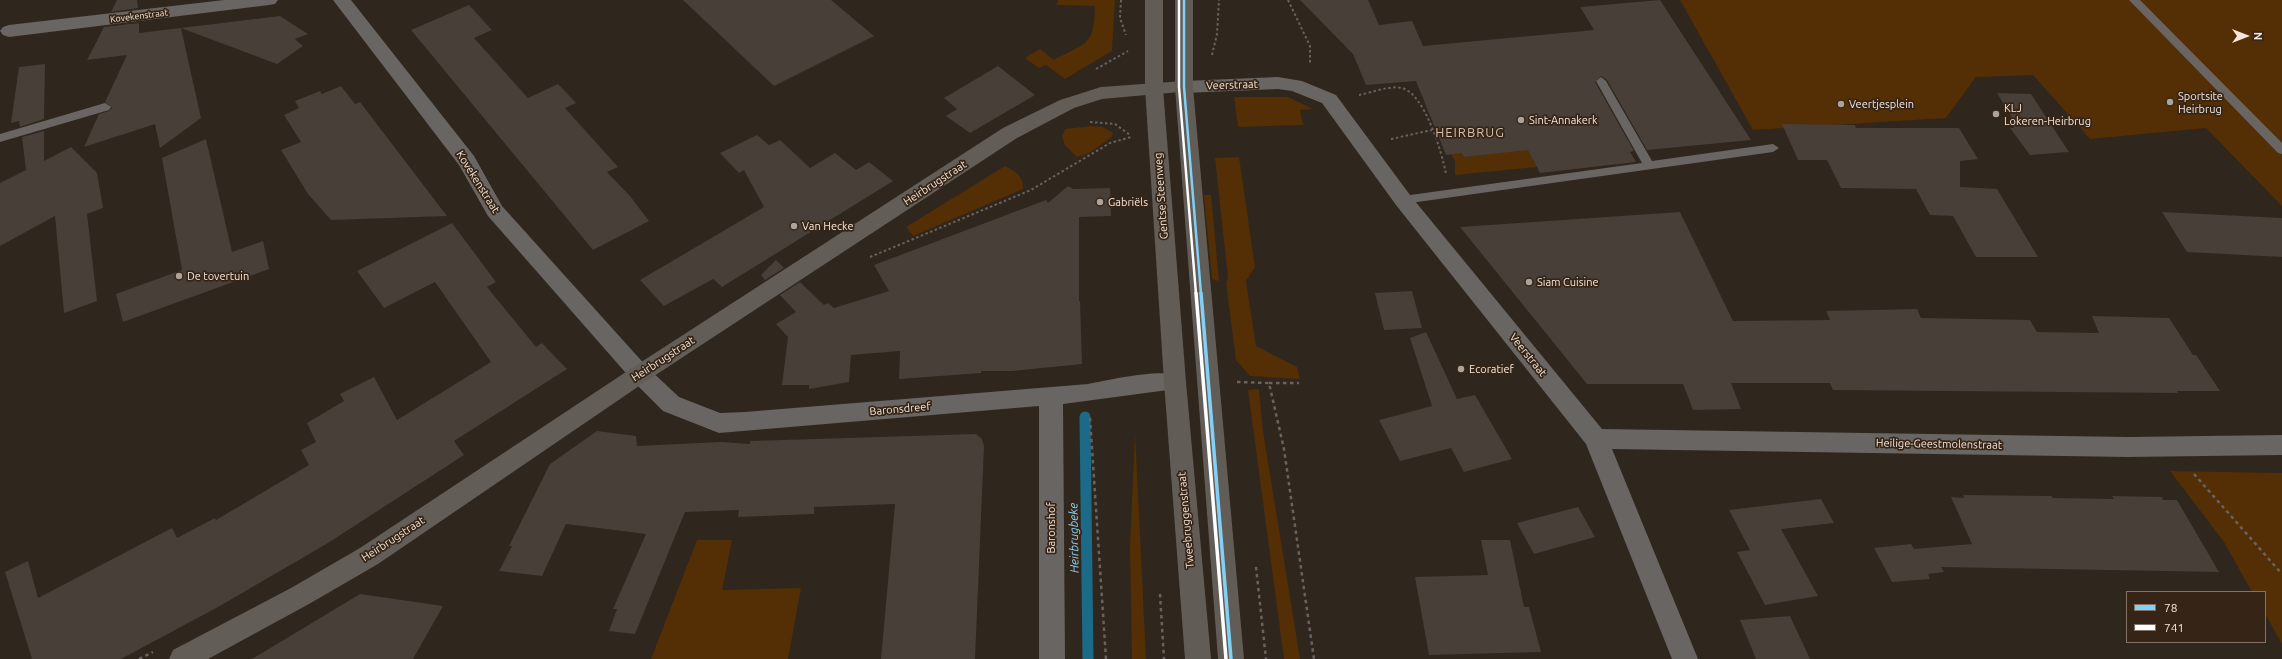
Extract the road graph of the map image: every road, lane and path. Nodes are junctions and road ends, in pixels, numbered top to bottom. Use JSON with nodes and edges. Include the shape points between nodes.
{"nodes":[{"id":1,"x":269,"y":0,"type":"edge"},
{"id":2,"x":342,"y":0,"type":"edge"},
{"id":3,"x":1121,"y":0,"type":"edge"},
{"id":4,"x":1184,"y":0,"type":"edge"},
{"id":5,"x":1218,"y":0,"type":"edge"},
{"id":6,"x":1288,"y":0,"type":"edge"},
{"id":7,"x":2134,"y":0,"type":"edge"},
{"id":8,"x":1154,"y":5,"type":"edge"},
{"id":9,"x":9,"y":31,"type":"dead end"},
{"id":10,"x":1127,"y":37,"type":"dead end"},
{"id":11,"x":1214,"y":47,"type":"dead end"},
{"id":12,"x":1131,"y":49,"type":"dead end"},
{"id":13,"x":1094,"y":70,"type":"dead end"},
{"id":14,"x":1600,"y":81,"type":"dead end"},
{"id":15,"x":1184,"y":87,"type":"junction"},
{"id":16,"x":1154,"y":88,"type":"junction"},
{"id":17,"x":1310,"y":90,"type":"junction"},
{"id":18,"x":1329,"y":99,"type":"junction"},
{"id":19,"x":105,"y":107,"type":"dead end"},
{"id":20,"x":1088,"y":122,"type":"dead end"},
{"id":21,"x":1432,"y":130,"type":"junction"},
{"id":22,"x":0,"y":138,"type":"edge"},
{"id":23,"x":1363,"y":145,"type":"junction"},
{"id":24,"x":1773,"y":148,"type":"dead end"},
{"id":25,"x":2282,"y":150,"type":"edge"},
{"id":26,"x":1649,"y":166,"type":"junction"},
{"id":27,"x":1446,"y":194,"type":"junction"},
{"id":28,"x":1403,"y":200,"type":"junction"},
{"id":29,"x":863,"y":260,"type":"dead end"},
{"id":30,"x":640,"y":374,"type":"junction"},
{"id":31,"x":1174,"y":382,"type":"junction"},
{"id":32,"x":1207,"y":383,"type":"junction"},
{"id":33,"x":1269,"y":383,"type":"junction"},
{"id":34,"x":1300,"y":383,"type":"dead end"},
{"id":35,"x":1088,"y":393,"type":"junction"},
{"id":36,"x":1051,"y":396,"type":"junction"},
{"id":37,"x":1596,"y":439,"type":"junction"},
{"id":38,"x":2282,"y":445,"type":"edge"},
{"id":39,"x":2170,"y":447,"type":"junction"},
{"id":40,"x":2282,"y":574,"type":"edge"},
{"id":41,"x":182,"y":659,"type":"edge"},
{"id":42,"x":1052,"y":659,"type":"edge"},
{"id":43,"x":1106,"y":659,"type":"edge"},
{"id":44,"x":1198,"y":659,"type":"edge"},
{"id":45,"x":1231,"y":659,"type":"edge"},
{"id":46,"x":1314,"y":659,"type":"edge"},
{"id":47,"x":1685,"y":659,"type":"edge"}],
"edges":[{"from":1,"to":9,"type":"street","name":"Kovekenstraat"},
{"from":2,"to":30,"type":"street","name":"Kovekenstraat","via":[[467,161],[496,211]]},
{"from":3,"to":10,"type":"path","via":[[1120,18]]},
{"from":4,"to":15,"type":"main road"},
{"from":5,"to":11,"type":"path"},
{"from":6,"to":17,"type":"path","via":[[1310,46]]},
{"from":7,"to":25,"type":"lane"},
{"from":8,"to":16,"type":"main road","name":"Gentse Steenweg"},
{"from":12,"to":13,"type":"path"},
{"from":14,"to":26,"type":"lane"},
{"from":15,"to":16,"type":"street","name":"Veerstraat"},
{"from":15,"to":17,"type":"street","name":"Veerstraat","via":[[1278,84],[1295,85]]},
{"from":15,"to":32,"type":"main road"},
{"from":16,"to":30,"type":"street","name":"Heirbrugstraat","via":[[1101,93],[1068,104],[1010,133]]},
{"from":16,"to":31,"type":"main road","name":"Gentse Steenweg"},
{"from":17,"to":18,"type":"street","name":"Veerstraat"},
{"from":18,"to":21,"type":"path","via":[[1402,88],[1411,93],[1419,103]]},
{"from":18,"to":23,"type":"street","name":"Veerstraat"},
{"from":19,"to":22,"type":"lane"},
{"from":20,"to":29,"type":"path","via":[[1115,124],[1132,136],[1110,144],[1031,190]]},
{"from":21,"to":23,"type":"path"},
{"from":21,"to":27,"type":"path","via":[[1445,164]]},
{"from":23,"to":28,"type":"street","name":"Veerstraat"},
{"from":24,"to":26,"type":"lane"},
{"from":26,"to":27,"type":"lane"},
{"from":27,"to":28,"type":"lane"},
{"from":28,"to":37,"type":"street","name":"Veerstraat"},
{"from":30,"to":36,"type":"street","name":"Baronsdreef","via":[[671,404],[719,423]]},
{"from":30,"to":41,"type":"street","name":"Heirbrugstraat","via":[[369,556]]},
{"from":31,"to":35,"type":"street","name":"Baronsdreef","via":[[1134,385]]},
{"from":31,"to":44,"type":"main road","name":"Tweebruggenstraat"},
{"from":32,"to":33,"type":"path"},
{"from":32,"to":45,"type":"main road"},
{"from":33,"to":34,"type":"path"},
{"from":33,"to":46,"type":"path","via":[[1284,449]]},
{"from":35,"to":36,"type":"street","name":"Baronsdreef"},
{"from":35,"to":43,"type":"path"},
{"from":36,"to":42,"type":"street","name":"Baronshof"},
{"from":37,"to":39,"type":"street","name":"Heilige-Geestmolenstraat"},
{"from":37,"to":47,"type":"street","name":"Veerstraat"},
{"from":38,"to":39,"type":"street","name":"Heilige-Geestmolenstraat"},
{"from":39,"to":40,"type":"path"}]}
